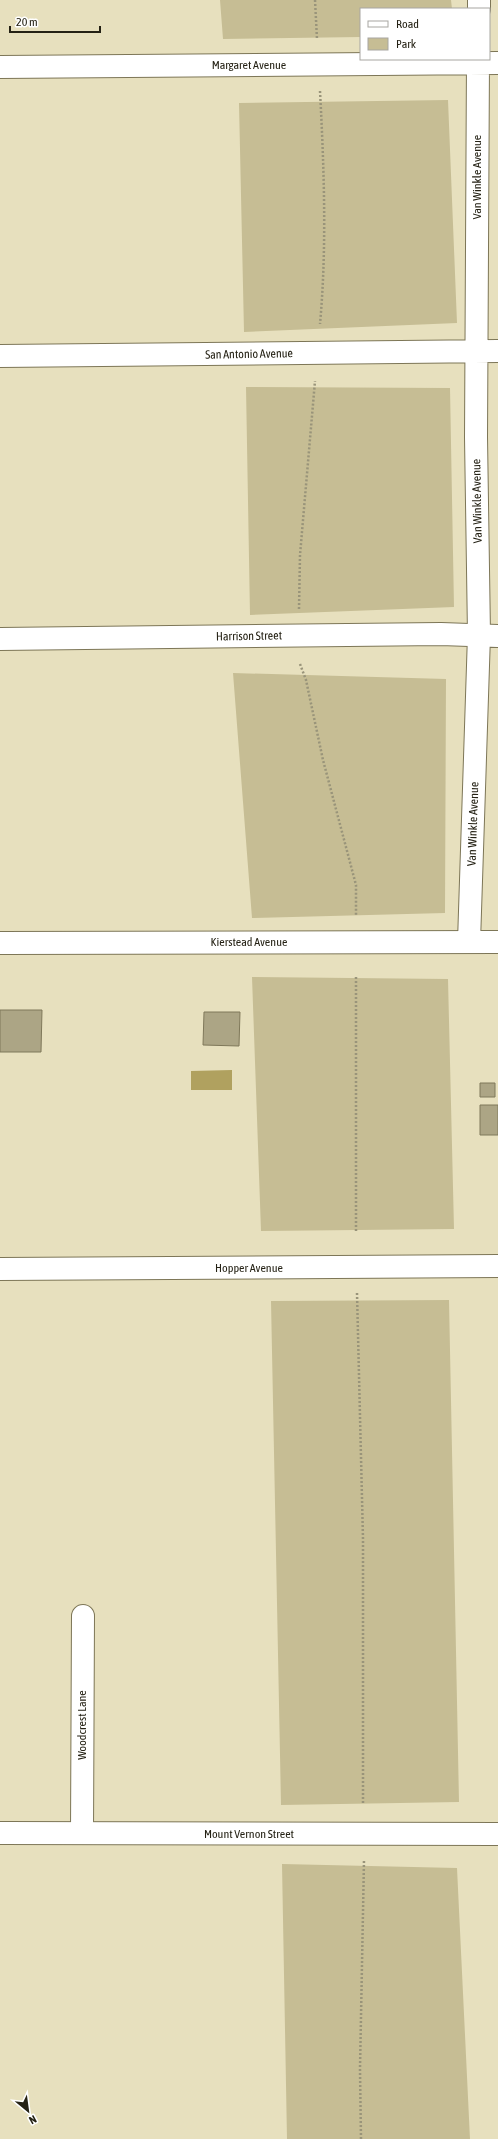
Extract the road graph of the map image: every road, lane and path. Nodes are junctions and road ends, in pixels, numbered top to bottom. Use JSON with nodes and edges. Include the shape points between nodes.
{"nodes":[{"id":1,"x":315,"y":0,"type":"edge"},
{"id":2,"x":318,"y":41,"type":"dead end"},
{"id":3,"x":484,"y":62,"type":"edge"},
{"id":4,"x":0,"y":67,"type":"edge"},
{"id":5,"x":320,"y":89,"type":"dead end"},
{"id":6,"x":320,"y":324,"type":"dead end"},
{"id":7,"x":487,"y":351,"type":"edge"},
{"id":8,"x":0,"y":356,"type":"edge"},
{"id":9,"x":315,"y":381,"type":"dead end"},
{"id":10,"x":299,"y":615,"type":"dead end"},
{"id":11,"x":488,"y":636,"type":"edge"},
{"id":12,"x":0,"y":639,"type":"edge"},
{"id":13,"x":300,"y":664,"type":"dead end"},
{"id":14,"x":356,"y":918,"type":"dead end"},
{"id":15,"x":469,"y":942,"type":"junction"},
{"id":16,"x":498,"y":942,"type":"edge"},
{"id":17,"x":0,"y":943,"type":"edge"},
{"id":18,"x":356,"y":976,"type":"dead end"},
{"id":19,"x":356,"y":1231,"type":"dead end"},
{"id":20,"x":498,"y":1266,"type":"edge"},
{"id":21,"x":0,"y":1270,"type":"edge"},
{"id":22,"x":357,"y":1290,"type":"dead end"},
{"id":23,"x":83,"y":1616,"type":"dead end"},
{"id":24,"x":363,"y":1805,"type":"dead end"},
{"id":25,"x":0,"y":1833,"type":"edge"},
{"id":26,"x":82,"y":1833,"type":"junction"},
{"id":27,"x":498,"y":1834,"type":"edge"},
{"id":28,"x":364,"y":1855,"type":"dead end"},
{"id":29,"x":361,"y":2139,"type":"edge"}],
"edges":[{"from":1,"to":2,"type":"path"},
{"from":3,"to":4,"type":"street","name":"Margaret Avenue"},
{"from":3,"to":7,"type":"street","name":"Van Winkle Avenue"},
{"from":5,"to":6,"type":"path","via":[[325,182]]},
{"from":7,"to":8,"type":"street","name":"San Antonio Avenue"},
{"from":7,"to":11,"type":"street","name":"Van Winkle Avenue"},
{"from":9,"to":10,"type":"path","via":[[300,555]]},
{"from":11,"to":12,"type":"street","name":"Harrison Street"},
{"from":11,"to":15,"type":"street","name":"Van Winkle Avenue"},
{"from":13,"to":14,"type":"path","via":[[356,885]]},
{"from":15,"to":16,"type":"street","name":"Kierstead Avenue"},
{"from":15,"to":17,"type":"street","name":"Kierstead Avenue"},
{"from":18,"to":19,"type":"path"},
{"from":20,"to":21,"type":"street","name":"Hopper Avenue"},
{"from":22,"to":24,"type":"path","via":[[363,1539]]},
{"from":23,"to":26,"type":"street","name":"Woodcrest Lane"},
{"from":25,"to":26,"type":"street","name":"Mount Vernon Street"},
{"from":26,"to":27,"type":"street","name":"Mount Vernon Street"},
{"from":28,"to":29,"type":"path"}]}
